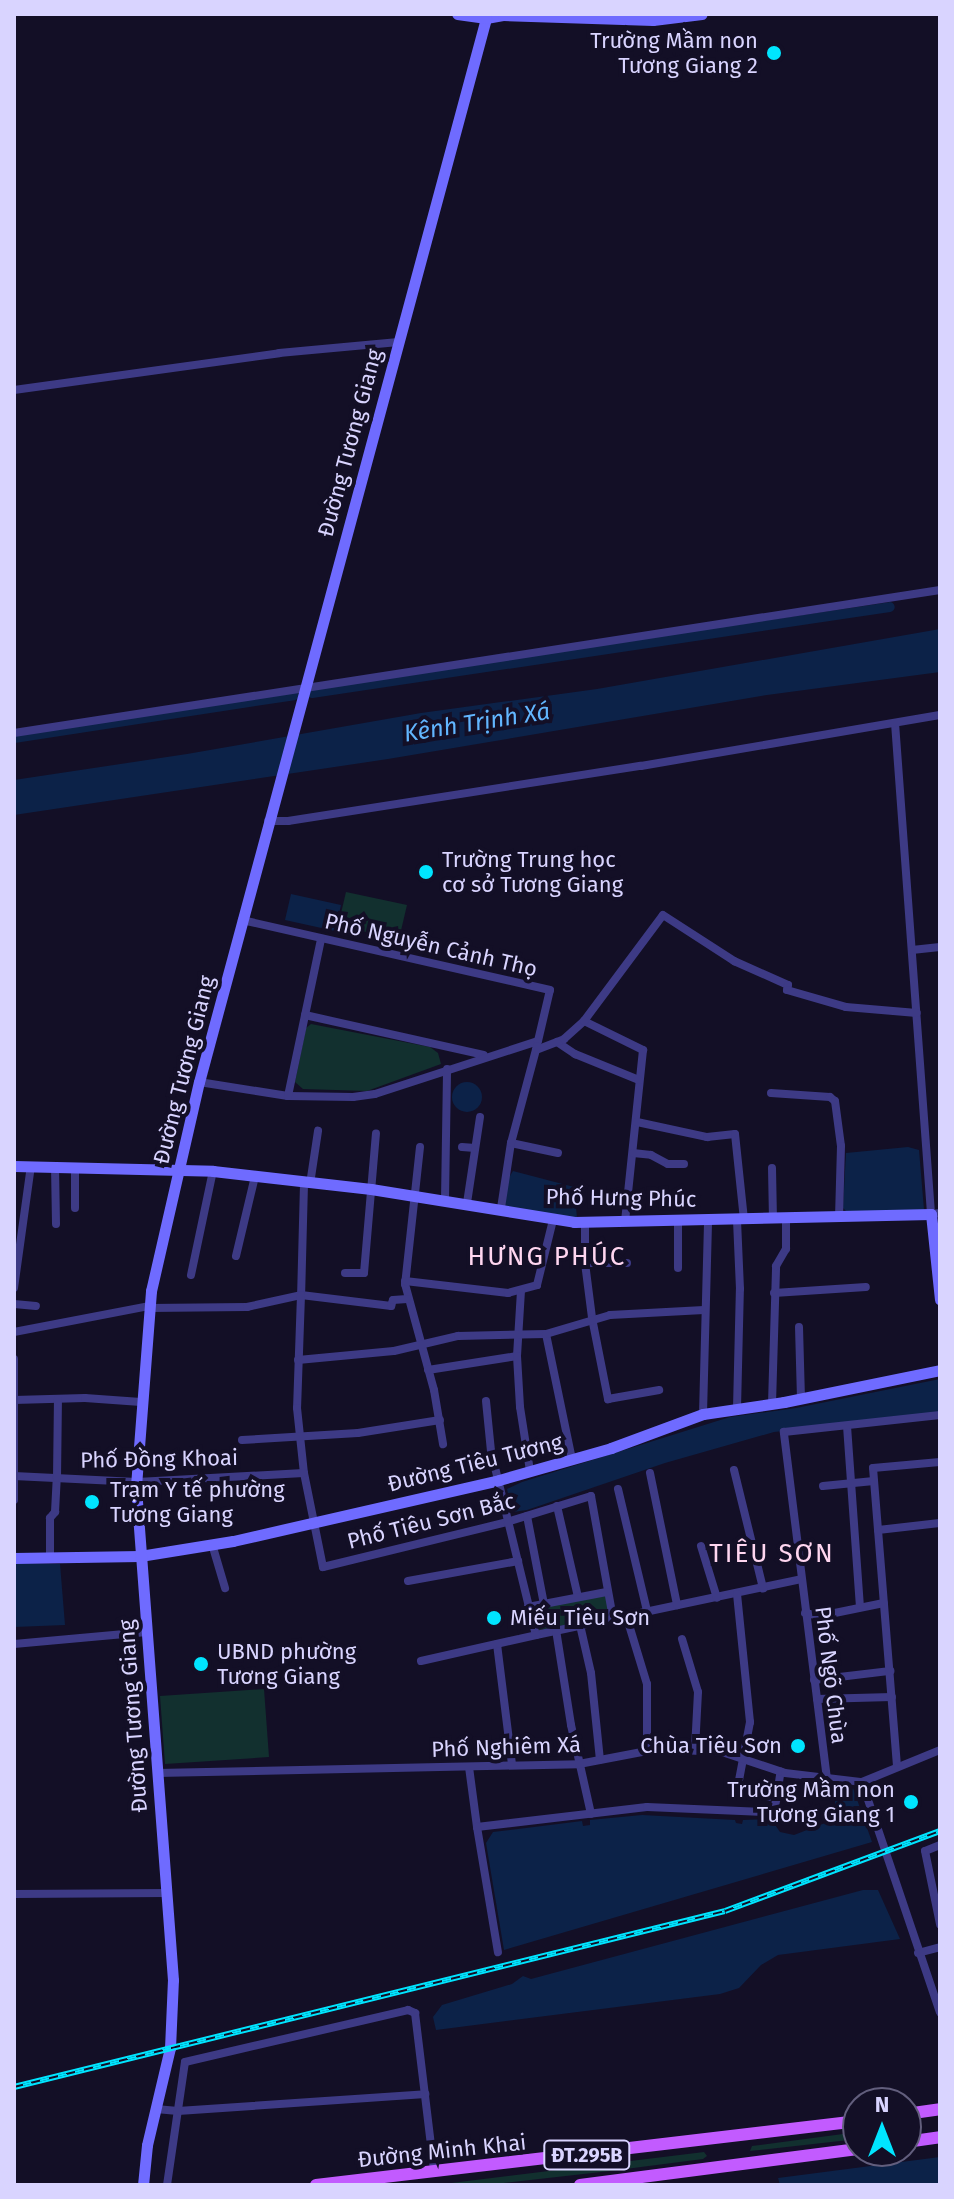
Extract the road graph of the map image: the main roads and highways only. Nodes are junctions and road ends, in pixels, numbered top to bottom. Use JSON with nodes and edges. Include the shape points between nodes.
{"nodes":[{"id":1,"x":457,"y":14,"type":"edge"},
{"id":2,"x":702,"y":14,"type":"edge"},
{"id":3,"x":539,"y":15,"type":"edge"},
{"id":4,"x":486,"y":16,"type":"edge"},
{"id":5,"x":624,"y":17,"type":"edge"},
{"id":6,"x":672,"y":17,"type":"edge"},
{"id":7,"x":14,"y":1166,"type":"edge"},
{"id":8,"x":180,"y":1168,"type":"junction"},
{"id":9,"x":936,"y":1214,"type":"edge"},
{"id":10,"x":940,"y":1300,"type":"edge"},
{"id":11,"x":940,"y":1370,"type":"edge"},
{"id":12,"x":140,"y":1556,"type":"junction"},
{"id":13,"x":14,"y":1558,"type":"edge"},
{"id":14,"x":842,"y":2123,"type":"edge"},
{"id":15,"x":724,"y":2139,"type":"junction"},
{"id":16,"x":842,"y":2151,"type":"edge"},
{"id":17,"x":727,"y":2167,"type":"junction"},
{"id":18,"x":143,"y":2185,"type":"edge"},
{"id":19,"x":316,"y":2185,"type":"edge"},
{"id":20,"x":580,"y":2185,"type":"edge"}],
"edges":[{"from":1,"to":4,"type":"main road"},
{"from":2,"to":6,"type":"main road"},
{"from":3,"to":4,"type":"main road"},
{"from":3,"to":5,"type":"main road"},
{"from":4,"to":8,"type":"main road","name":"Đường Tương Giang","via":[[268,821]]},
{"from":5,"to":6,"type":"main road"},
{"from":7,"to":8,"type":"main road","name":"Phố Hưng Phúc"},
{"from":8,"to":9,"type":"main road","name":"Phố Hưng Phúc","via":[[371,1189],[585,1222]]},
{"from":8,"to":12,"type":"main road","name":"Đường Tương Giang","via":[[149,1307],[137,1482]]},
{"from":9,"to":10,"type":"main road"},
{"from":11,"to":12,"type":"main road","name":"Đường Tiêu Tương","via":[[703,1414],[499,1480]]},
{"from":12,"to":13,"type":"main road","name":"Đường Tiêu Tương"},
{"from":12,"to":18,"type":"main road","name":"Đường Tương Giang","via":[[172,2024]]},
{"from":14,"to":15,"type":"main road","name":"Đường Minh Khai","number":"ĐT.295B"},
{"from":15,"to":17,"type":"main road"},
{"from":15,"to":19,"type":"main road","name":"Đường Minh Khai","number":"ĐT.295B"},
{"from":16,"to":17,"type":"main road","number":"ĐT.295B"},
{"from":17,"to":20,"type":"main road","number":"ĐT.295B"}]}
